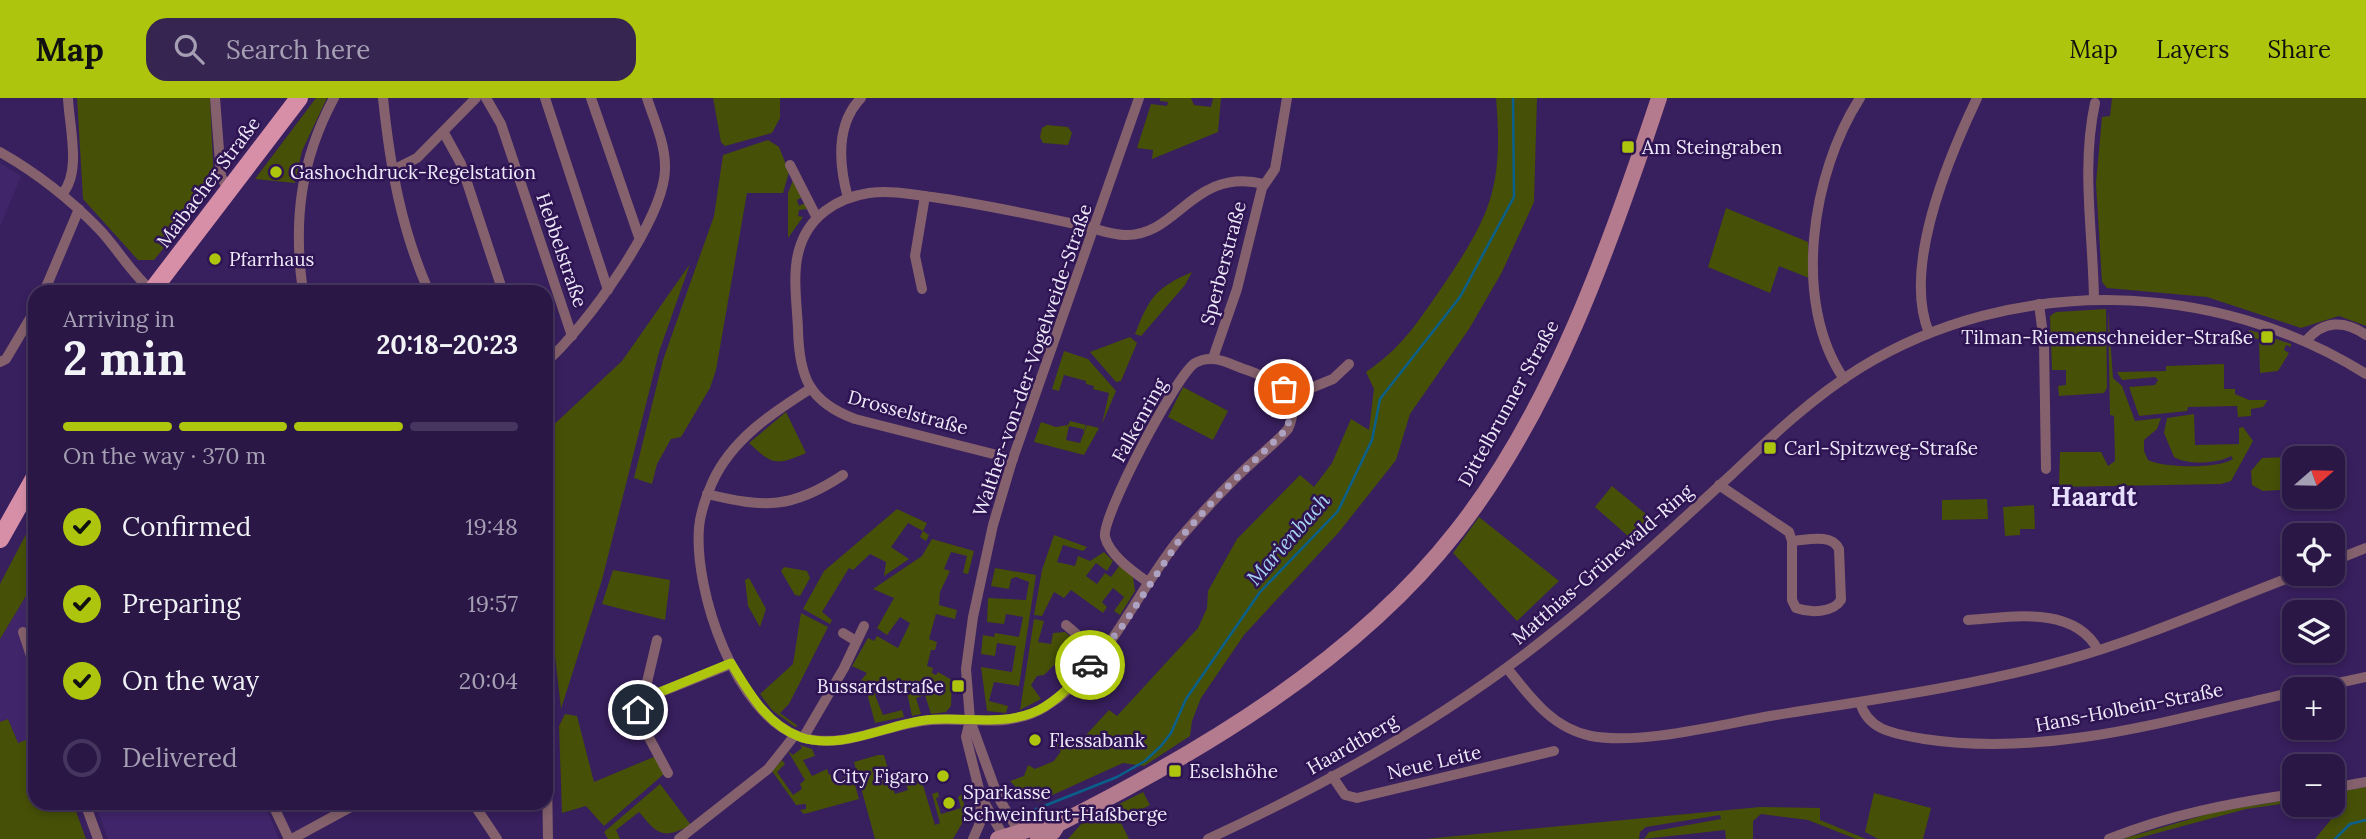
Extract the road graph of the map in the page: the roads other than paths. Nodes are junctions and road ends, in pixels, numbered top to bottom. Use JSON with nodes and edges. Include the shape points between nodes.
{"nodes":[{"id":1,"x":68,"y":98,"type":"edge"},
{"id":2,"x":215,"y":98,"type":"edge"},
{"id":3,"x":299,"y":98,"type":"edge"},
{"id":4,"x":334,"y":98,"type":"edge"},
{"id":5,"x":383,"y":98,"type":"edge"},
{"id":6,"x":476,"y":98,"type":"edge"},
{"id":7,"x":486,"y":98,"type":"edge"},
{"id":8,"x":545,"y":98,"type":"edge"},
{"id":9,"x":592,"y":98,"type":"edge"},
{"id":10,"x":647,"y":98,"type":"edge"},
{"id":11,"x":861,"y":98,"type":"edge"},
{"id":12,"x":1139,"y":98,"type":"edge"},
{"id":13,"x":1287,"y":98,"type":"edge"},
{"id":14,"x":1659,"y":98,"type":"edge"},
{"id":15,"x":1860,"y":98,"type":"edge"},
{"id":16,"x":1978,"y":98,"type":"edge"},
{"id":17,"x":2095,"y":103,"type":"dead end"},
{"id":18,"x":444,"y":134,"type":"junction"},
{"id":19,"x":0,"y":152,"type":"edge"},
{"id":20,"x":790,"y":166,"type":"dead end"},
{"id":21,"x":391,"y":171,"type":"junction"},
{"id":22,"x":1264,"y":184,"type":"junction"},
{"id":23,"x":228,"y":190,"type":"junction"},
{"id":24,"x":62,"y":194,"type":"junction"},
{"id":25,"x":925,"y":196,"type":"junction"},
{"id":26,"x":848,"y":198,"type":"junction"},
{"id":27,"x":79,"y":209,"type":"junction"},
{"id":28,"x":817,"y":218,"type":"junction"},
{"id":29,"x":1095,"y":229,"type":"junction"},
{"id":30,"x":639,"y":237,"type":"junction"},
{"id":31,"x":47,"y":285,"type":"edge"},
{"id":32,"x":145,"y":285,"type":"edge"},
{"id":33,"x":156,"y":285,"type":"edge"},
{"id":34,"x":302,"y":285,"type":"edge"},
{"id":35,"x":426,"y":285,"type":"edge"},
{"id":36,"x":501,"y":285,"type":"edge"},
{"id":37,"x":922,"y":289,"type":"dead end"},
{"id":38,"x":608,"y":290,"type":"junction"},
{"id":39,"x":2094,"y":299,"type":"junction"},
{"id":40,"x":2039,"y":304,"type":"junction"},
{"id":41,"x":28,"y":322,"type":"edge"},
{"id":42,"x":1929,"y":333,"type":"junction"},
{"id":43,"x":2366,"y":335,"type":"edge"},
{"id":44,"x":572,"y":336,"type":"junction"},
{"id":45,"x":2306,"y":341,"type":"junction"},
{"id":46,"x":553,"y":355,"type":"edge"},
{"id":47,"x":1213,"y":358,"type":"junction"},
{"id":48,"x":0,"y":362,"type":"edge"},
{"id":49,"x":1349,"y":364,"type":"dead end"},
{"id":50,"x":2366,"y":374,"type":"edge"},
{"id":51,"x":1844,"y":379,"type":"junction"},
{"id":52,"x":810,"y":389,"type":"junction"},
{"id":53,"x":1289,"y":397,"type":"junction"},
{"id":54,"x":1013,"y":459,"type":"junction"},
{"id":55,"x":2046,"y":469,"type":"dead end"},
{"id":56,"x":843,"y":475,"type":"dead end"},
{"id":57,"x":1719,"y":485,"type":"junction"},
{"id":58,"x":28,"y":489,"type":"edge"},
{"id":59,"x":707,"y":494,"type":"junction"},
{"id":60,"x":0,"y":539,"type":"edge"},
{"id":61,"x":1791,"y":541,"type":"junction"},
{"id":62,"x":2366,"y":548,"type":"edge"},
{"id":63,"x":2345,"y":556,"type":"edge"},
{"id":64,"x":2282,"y":580,"type":"edge"},
{"id":65,"x":1149,"y":583,"type":"junction"},
{"id":66,"x":1968,"y":620,"type":"dead end"},
{"id":67,"x":1066,"y":625,"type":"dead end"},
{"id":68,"x":864,"y":626,"type":"dead end"},
{"id":69,"x":23,"y":632,"type":"dead end"},
{"id":70,"x":843,"y":633,"type":"dead end"},
{"id":71,"x":657,"y":640,"type":"dead end"},
{"id":72,"x":856,"y":641,"type":"junction"},
{"id":73,"x":28,"y":647,"type":"edge"},
{"id":74,"x":2098,"y":650,"type":"junction"},
{"id":75,"x":1100,"y":654,"type":"junction"},
{"id":76,"x":731,"y":663,"type":"junction"},
{"id":77,"x":1507,"y":668,"type":"junction"},
{"id":78,"x":2366,"y":677,"type":"edge"},
{"id":79,"x":2345,"y":682,"type":"edge"},
{"id":80,"x":2282,"y":695,"type":"edge"},
{"id":81,"x":643,"y":699,"type":"junction"},
{"id":82,"x":1860,"y":702,"type":"junction"},
{"id":83,"x":970,"y":720,"type":"junction"},
{"id":84,"x":799,"y":736,"type":"junction"},
{"id":85,"x":1554,"y":751,"type":"dead end"},
{"id":86,"x":668,"y":774,"type":"dead end"},
{"id":87,"x":1332,"y":776,"type":"junction"},
{"id":88,"x":2366,"y":782,"type":"edge"},
{"id":89,"x":2345,"y":786,"type":"edge"},
{"id":90,"x":2282,"y":796,"type":"edge"},
{"id":91,"x":981,"y":797,"type":"junction"},
{"id":92,"x":88,"y":810,"type":"edge"},
{"id":93,"x":276,"y":810,"type":"edge"},
{"id":94,"x":345,"y":810,"type":"edge"},
{"id":95,"x":478,"y":810,"type":"edge"},
{"id":96,"x":545,"y":810,"type":"edge"},
{"id":97,"x":1062,"y":827,"type":"edge"},
{"id":98,"x":1010,"y":837,"type":"edge"},
{"id":99,"x":545,"y":838,"type":"edge"},
{"id":100,"x":98,"y":839,"type":"edge"},
{"id":101,"x":290,"y":839,"type":"edge"},
{"id":102,"x":497,"y":839,"type":"edge"},
{"id":103,"x":679,"y":839,"type":"edge"},
{"id":104,"x":973,"y":839,"type":"edge"},
{"id":105,"x":1038,"y":839,"type":"edge"},
{"id":106,"x":1208,"y":839,"type":"edge"},
{"id":107,"x":2109,"y":839,"type":"edge"}],
"edges":[{"from":1,"to":24,"type":"street","via":[[72,170],[70,184]]},
{"from":2,"to":23,"type":"street","via":[[221,176]]},
{"from":3,"to":23,"type":"main road","name":"Maibacher Straße"},
{"from":4,"to":34,"type":"street","via":[[315,134],[300,186]]},
{"from":5,"to":21,"type":"street"},
{"from":6,"to":18,"type":"street"},
{"from":7,"to":44,"type":"street","name":"Hebbelstraße","via":[[501,124]]},
{"from":8,"to":38,"type":"street"},
{"from":9,"to":30,"type":"street"},
{"from":10,"to":30,"type":"street","via":[[666,168]]},
{"from":11,"to":26,"type":"street","via":[[850,113],[842,139]]},
{"from":12,"to":29,"type":"street","name":"Walther-von-der-Vogelweide-Straße"},
{"from":13,"to":22,"type":"street","name":"Sperberstraße","via":[[1275,169]]},
{"from":14,"to":97,"type":"street","name":"Dittelbrunner Straße","via":[[1629,189],[1571,334],[1519,435],[1475,508],[1444,548],[1303,676],[1180,758]]},
{"from":15,"to":51,"type":"street","via":[[1828,161],[1815,227],[1818,304],[1827,346]]},
{"from":16,"to":42,"type":"street","via":[[1929,223],[1922,311]]},
{"from":17,"to":39,"type":"street","via":[[2088,178]]},
{"from":18,"to":21,"type":"street","via":[[409,164]]},
{"from":18,"to":36,"type":"street","via":[[461,164]]},
{"from":19,"to":24,"type":"street"},
{"from":20,"to":28,"type":"street"},
{"from":21,"to":35,"type":"street","via":[[407,235]]},
{"from":22,"to":29,"type":"street","via":[[1243,180],[1206,189],[1162,223],[1139,234]]},
{"from":22,"to":47,"type":"street","name":"Sperberstraße","via":[[1237,289]]},
{"from":23,"to":33,"type":"main road","name":"Maibacher Straße"},
{"from":24,"to":27,"type":"street"},
{"from":25,"to":26,"type":"street","via":[[877,192]]},
{"from":25,"to":29,"type":"street"},
{"from":25,"to":37,"type":"street","via":[[915,256]]},
{"from":26,"to":28,"type":"street"},
{"from":27,"to":31,"type":"street"},
{"from":27,"to":32,"type":"street"},
{"from":28,"to":52,"type":"street","via":[[807,230],[797,258],[799,355]]},
{"from":29,"to":54,"type":"street","name":"Walther-von-der-Vogelweide-Straße"},
{"from":30,"to":38,"type":"street"},
{"from":38,"to":44,"type":"street"},
{"from":39,"to":40,"type":"street","name":"Matthias-Grünewald-Ring"},
{"from":39,"to":45,"type":"street","name":"Matthias-Grünewald-Ring","via":[[2142,300],[2213,311]]},
{"from":40,"to":42,"type":"street","name":"Matthias-Grünewald-Ring"},
{"from":40,"to":55,"type":"street"},
{"from":41,"to":48,"type":"street"},
{"from":42,"to":51,"type":"street","name":"Matthias-Grünewald-Ring"},
{"from":43,"to":45,"type":"street","via":[[2335,324],[2319,329]]},
{"from":44,"to":46,"type":"street"},
{"from":45,"to":50,"type":"street","name":"Matthias-Grünewald-Ring"},
{"from":47,"to":53,"type":"street","via":[[1272,379]]},
{"from":47,"to":65,"type":"street","name":"Falkenring","via":[[1189,368],[1136,457],[1105,522],[1110,547]]},
{"from":49,"to":53,"type":"street","via":[[1333,379]]},
{"from":51,"to":57,"type":"street","name":"Matthias-Grünewald-Ring"},
{"from":52,"to":54,"type":"street","name":"Drosselstraße","via":[[832,409],[855,419]]},
{"from":52,"to":59,"type":"street","via":[[740,442],[718,470]]},
{"from":53,"to":65,"type":"street","via":[[1292,412],[1287,429],[1216,498]]},
{"from":54,"to":83,"type":"street","name":"Walther-von-der-Vogelweide-Straße","via":[[973,617],[966,669]]},
{"from":56,"to":59,"type":"street","via":[[809,496],[777,504]]},
{"from":57,"to":61,"type":"street","via":[[1780,524]]},
{"from":57,"to":77,"type":"street","name":"Matthias-Grünewald-Ring"},
{"from":58,"to":60,"type":"main road"},
{"from":59,"to":76,"type":"street","via":[[699,528],[701,567],[713,620]]},
{"from":61,"to":61,"type":"street","via":[[1796,608],[1830,610],[1837,606],[1841,600],[1837,543],[1831,539]]},
{"from":62,"to":63,"type":"street"},
{"from":64,"to":74,"type":"street","name":"Matthias-Grünewald-Ring"},
{"from":65,"to":75,"type":"street"},
{"from":66,"to":74,"type":"street","via":[[2054,619],[2084,631]]},
{"from":67,"to":75,"type":"street"},
{"from":68,"to":72,"type":"street"},
{"from":69,"to":73,"type":"street"},
{"from":70,"to":72,"type":"street"},
{"from":71,"to":81,"type":"street"},
{"from":72,"to":84,"type":"street"},
{"from":74,"to":82,"type":"street","name":"Matthias-Grünewald-Ring","via":[[1985,681]]},
{"from":75,"to":83,"type":"street","via":[[1056,699],[1035,712],[1008,719]]},
{"from":76,"to":81,"type":"street"},
{"from":76,"to":84,"type":"street","via":[[765,712]]},
{"from":77,"to":82,"type":"street","name":"Matthias-Grünewald-Ring","via":[[1554,720],[1590,736],[1610,738]]},
{"from":77,"to":87,"type":"street","name":"Haardtberg"},
{"from":78,"to":79,"type":"street"},
{"from":80,"to":82,"type":"street","name":"Hans-Holbein-Straße","via":[[2043,744],[1943,742],[1900,734],[1872,725]]},
{"from":81,"to":86,"type":"street","via":[[639,719]]},
{"from":83,"to":84,"type":"street","via":[[909,723],[837,741]]},
{"from":83,"to":91,"type":"street","name":"Walther-von-der-Vogelweide-Straße","via":[[966,737]]},
{"from":83,"to":98,"type":"street","name":"Walther-von-der-Vogelweide-Straße"},
{"from":84,"to":103,"type":"street","via":[[768,769]]},
{"from":85,"to":87,"type":"street","name":"Neue Leite","via":[[1357,798],[1345,795]]},
{"from":87,"to":106,"type":"street","name":"Haardtberg"},
{"from":88,"to":89,"type":"street"},
{"from":90,"to":107,"type":"street","via":[[2206,809]]},
{"from":91,"to":98,"type":"street","name":"Walther-von-der-Vogelweide-Straße"},
{"from":91,"to":104,"type":"street","name":"Walther-von-der-Vogelweide-Straße","via":[[980,823]]},
{"from":92,"to":100,"type":"street"},
{"from":93,"to":101,"type":"street"},
{"from":94,"to":101,"type":"street"},
{"from":95,"to":102,"type":"street"},
{"from":96,"to":99,"type":"street"},
{"from":97,"to":98,"type":"street","name":"Dittelbrunner Straße","via":[[1050,822]]},
{"from":97,"to":105,"type":"street","name":"Dittelbrunner Straße"}]}
